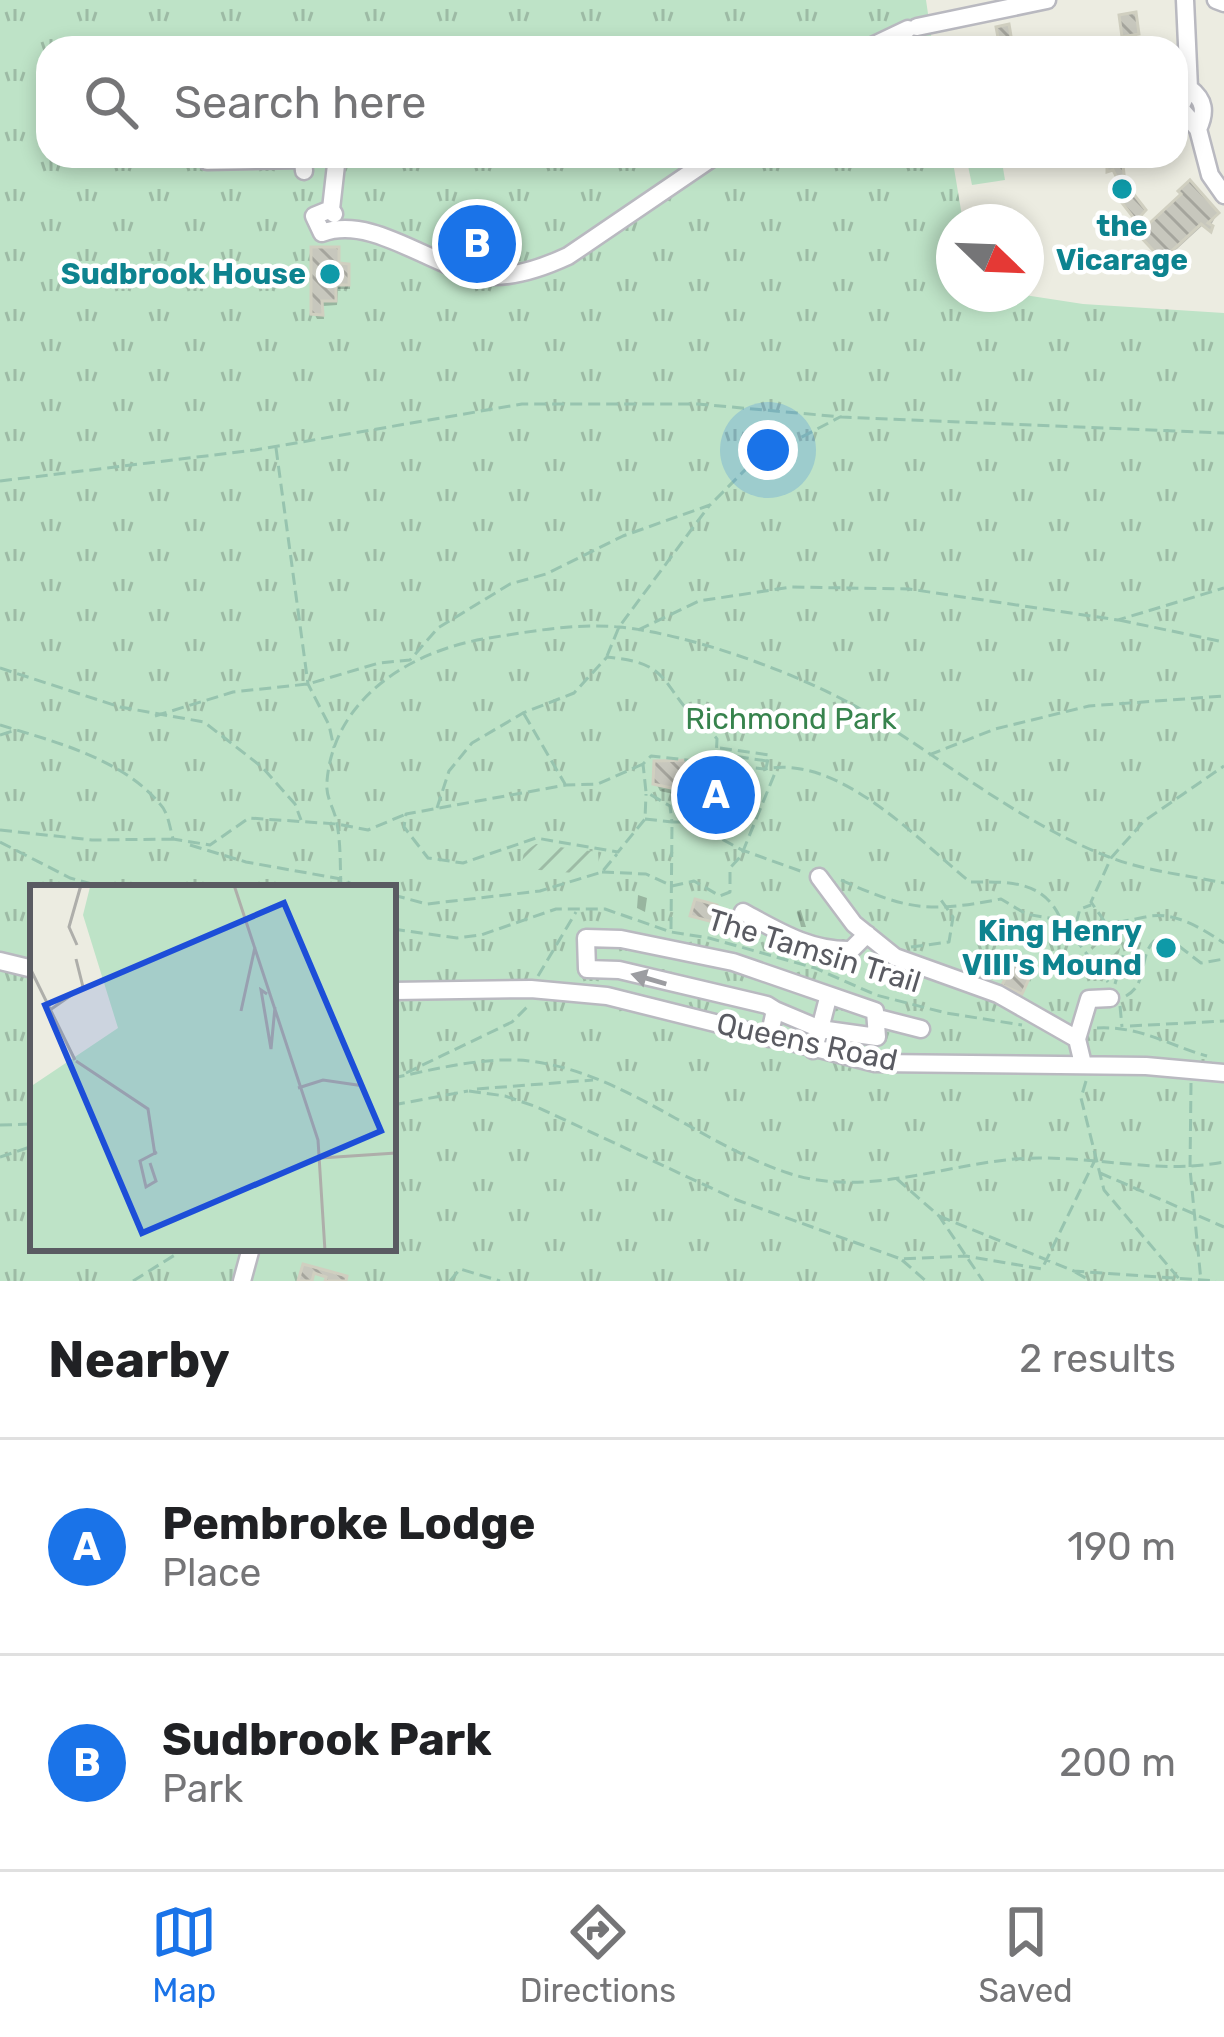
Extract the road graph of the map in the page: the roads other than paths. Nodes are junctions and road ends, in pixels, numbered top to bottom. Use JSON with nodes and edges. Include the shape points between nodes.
{"nodes":[{"id":1,"x":1047,"y":0,"type":"edge"},
{"id":2,"x":1185,"y":0,"type":"edge"},
{"id":3,"x":894,"y":36,"type":"edge"},
{"id":4,"x":1187,"y":36,"type":"edge"},
{"id":5,"x":1188,"y":53,"type":"edge"},
{"id":6,"x":1188,"y":92,"type":"edge"},
{"id":7,"x":1188,"y":117,"type":"edge"},
{"id":8,"x":304,"y":168,"type":"edge"},
{"id":9,"x":336,"y":168,"type":"edge"},
{"id":10,"x":697,"y":168,"type":"edge"},
{"id":11,"x":304,"y":171,"type":"dead end"},
{"id":12,"x":1224,"y":195,"type":"edge"},
{"id":13,"x":819,"y":877,"type":"dead end"},
{"id":14,"x":743,"y":912,"type":"dead end"},
{"id":15,"x":873,"y":939,"type":"junction"},
{"id":16,"x":0,"y":961,"type":"edge"},
{"id":17,"x":30,"y":968,"type":"edge"},
{"id":18,"x":396,"y":991,"type":"edge"},
{"id":19,"x":1114,"y":996,"type":"road end"},
{"id":20,"x":828,"y":998,"type":"junction"},
{"id":21,"x":775,"y":1010,"type":"junction"},
{"id":22,"x":878,"y":1018,"type":"junction"},
{"id":23,"x":820,"y":1029,"type":"junction"},
{"id":24,"x":921,"y":1029,"type":"dead end"},
{"id":25,"x":1079,"y":1034,"type":"junction"},
{"id":26,"x":769,"y":1038,"type":"junction"},
{"id":27,"x":813,"y":1049,"type":"junction"},
{"id":28,"x":1083,"y":1064,"type":"junction"},
{"id":29,"x":1224,"y":1073,"type":"edge"},
{"id":30,"x":250,"y":1251,"type":"edge"},
{"id":31,"x":242,"y":1281,"type":"edge"}],
"edges":[{"from":1,"to":3,"type":"street"},
{"from":2,"to":4,"type":"street"},
{"from":5,"to":6,"type":"street"},
{"from":7,"to":12,"type":"street"},
{"from":8,"to":11,"type":"street"},
{"from":9,"to":10,"type":"street","via":[[331,208],[340,226],[480,276],[568,256]]},
{"from":13,"to":15,"type":"street"},
{"from":14,"to":15,"type":"street","via":[[832,950]]},
{"from":15,"to":25,"type":"street","via":[[895,957]]},
{"from":16,"to":17,"type":"street"},
{"from":18,"to":26,"type":"street","name":"Queens Road","via":[[607,996]]},
{"from":19,"to":25,"type":"street","via":[[1089,999]]},
{"from":21,"to":20,"type":"street","one_way":true,"via":[[587,969],[586,938],[733,962]]},
{"from":20,"to":22,"type":"street"},
{"from":20,"to":23,"type":"street"},
{"from":21,"to":23,"type":"street"},
{"from":21,"to":26,"type":"street"},
{"from":22,"to":23,"type":"street","via":[[877,1037]]},
{"from":22,"to":24,"type":"street"},
{"from":23,"to":27,"type":"street"},
{"from":25,"to":28,"type":"street"},
{"from":26,"to":27,"type":"street","name":"Queens Road"},
{"from":27,"to":28,"type":"street","name":"Queens Road","via":[[875,1063]]},
{"from":28,"to":29,"type":"street","name":"Queens Road"},
{"from":30,"to":31,"type":"street"}]}
